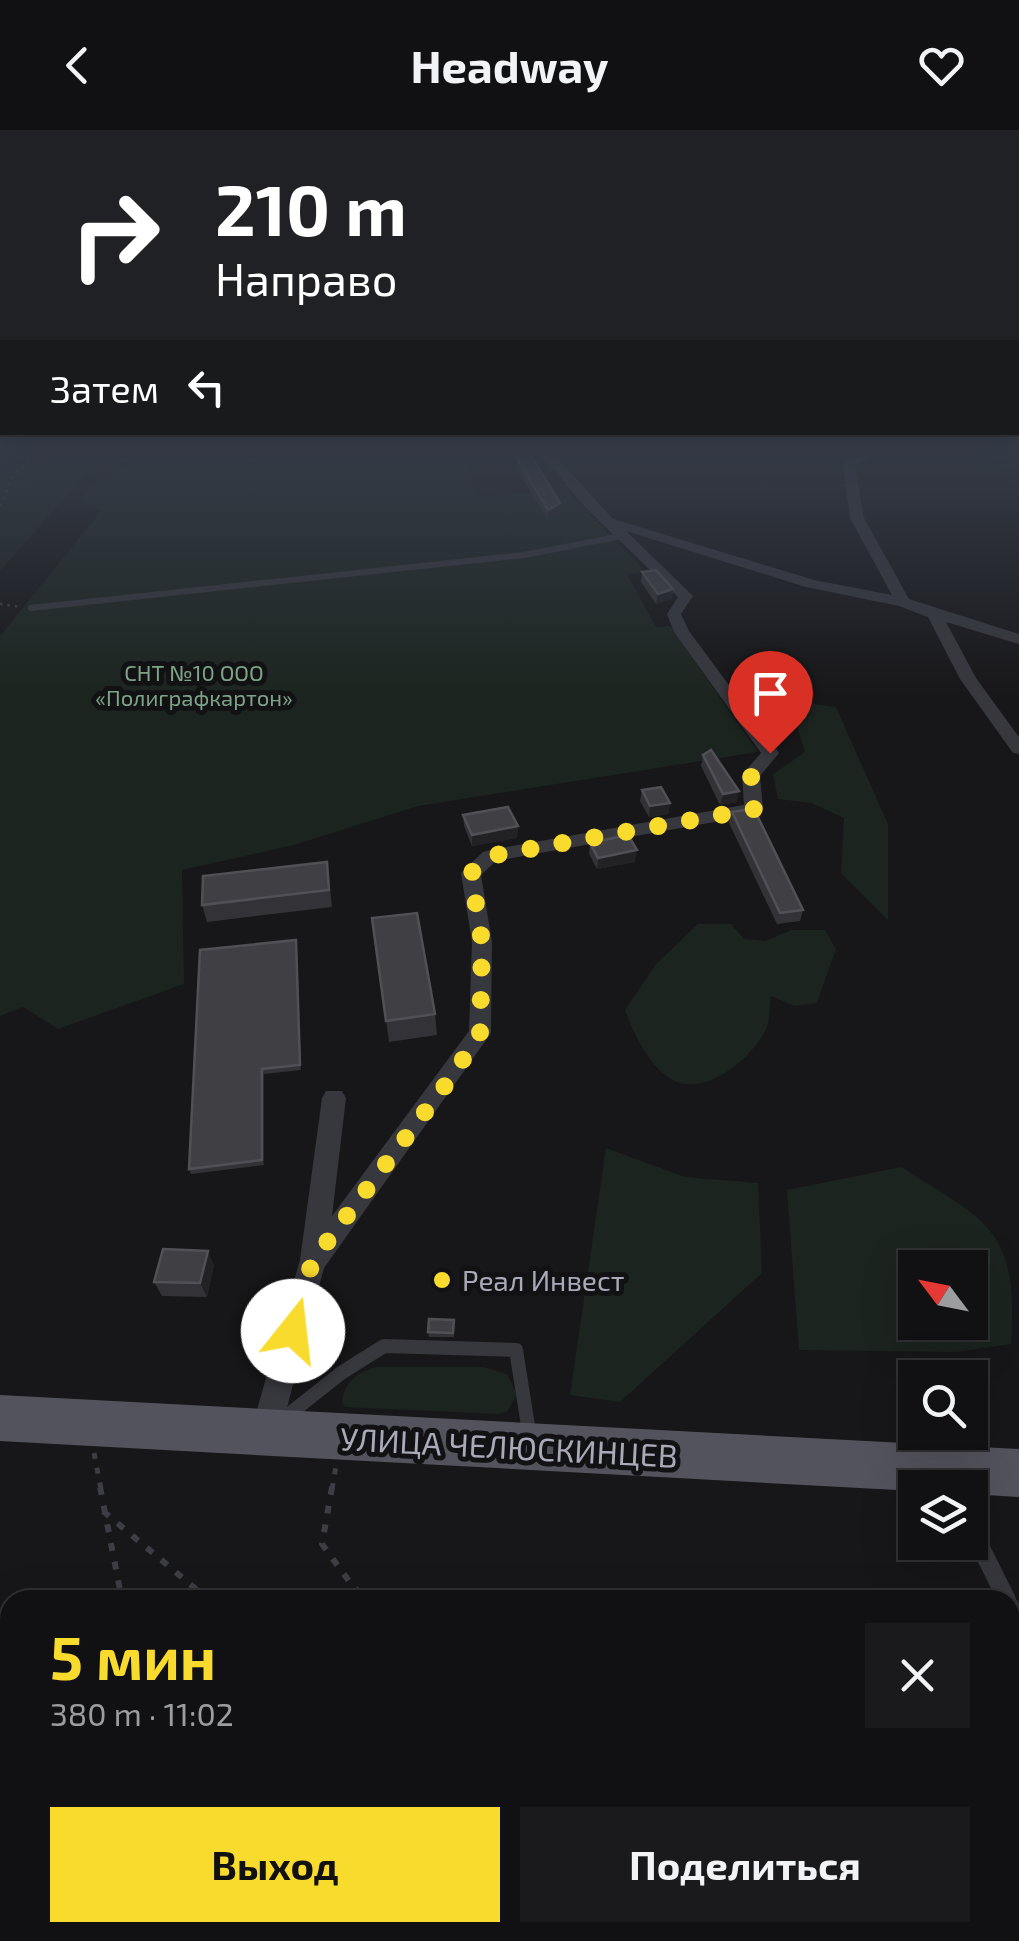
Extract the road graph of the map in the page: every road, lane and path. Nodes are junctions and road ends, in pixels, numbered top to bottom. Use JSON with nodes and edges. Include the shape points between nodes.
{"nodes":[{"id":1,"x":607,"y":532,"type":"edge"},
{"id":2,"x":619,"y":532,"type":"edge"},
{"id":3,"x":625,"y":532,"type":"edge"},
{"id":4,"x":864,"y":532,"type":"edge"},
{"id":5,"x":903,"y":602,"type":"junction"},
{"id":6,"x":0,"y":604,"type":"edge"},
{"id":7,"x":31,"y":608,"type":"joint"},
{"id":8,"x":934,"y":614,"type":"junction"},
{"id":9,"x":1019,"y":639,"type":"edge"},
{"id":10,"x":1019,"y":748,"type":"edge"},
{"id":11,"x":334,"y":1098,"type":"dead end"},
{"id":12,"x":312,"y":1262,"type":"junction"},
{"id":13,"x":0,"y":1418,"type":"edge"},
{"id":14,"x":90,"y":1423,"type":"junction"},
{"id":15,"x":265,"y":1434,"type":"junction"},
{"id":16,"x":342,"y":1437,"type":"junction"},
{"id":17,"x":532,"y":1447,"type":"junction"},
{"id":18,"x":1019,"y":1473,"type":"edge"},
{"id":19,"x":898,"y":1474,"type":"edge"},
{"id":20,"x":988,"y":1475,"type":"edge"},
{"id":21,"x":104,"y":1510,"type":"junction"},
{"id":22,"x":987,"y":1560,"type":"edge"},
{"id":23,"x":120,"y":1590,"type":"edge"},
{"id":24,"x":197,"y":1590,"type":"edge"},
{"id":25,"x":357,"y":1590,"type":"edge"},
{"id":26,"x":1002,"y":1590,"type":"edge"}],
"edges":[{"from":1,"to":7,"type":"lane","via":[[524,555]]},
{"from":2,"to":12,"type":"street","via":[[686,596],[674,614],[682,632],[770,753],[751,775],[754,809],[490,856],[471,873],[482,942],[480,1033]]},
{"from":3,"to":5,"type":"street","via":[[810,584]]},
{"from":4,"to":5,"type":"street"},
{"from":5,"to":8,"type":"street"},
{"from":6,"to":7,"type":"path"},
{"from":8,"to":9,"type":"street"},
{"from":8,"to":10,"type":"street","via":[[968,680]]},
{"from":11,"to":12,"type":"street"},
{"from":12,"to":15,"type":"street"},
{"from":13,"to":14,"type":"main road","name":"УЛИЦА ЧЕЛЮСКИНЦЕВ"},
{"from":14,"to":15,"type":"main road","name":"УЛИЦА ЧЕЛЮСКИНЦЕВ"},
{"from":14,"to":21,"type":"path"},
{"from":15,"to":16,"type":"main road","name":"УЛИЦА ЧЕЛЮСКИНЦЕВ"},
{"from":15,"to":17,"type":"lane","via":[[384,1346],[516,1350]]},
{"from":16,"to":17,"type":"main road","name":"УЛИЦА ЧЕЛЮСКИНЦЕВ"},
{"from":16,"to":25,"type":"path","via":[[322,1544]]},
{"from":17,"to":19,"type":"main road","name":"УЛИЦА ЧЕЛЮСКИНЦЕВ"},
{"from":18,"to":20,"type":"main road","name":"УЛИЦА ЧЕЛЮСКИНЦЕВ"},
{"from":21,"to":23,"type":"path"},
{"from":21,"to":24,"type":"path"},
{"from":22,"to":26,"type":"lane"}]}
